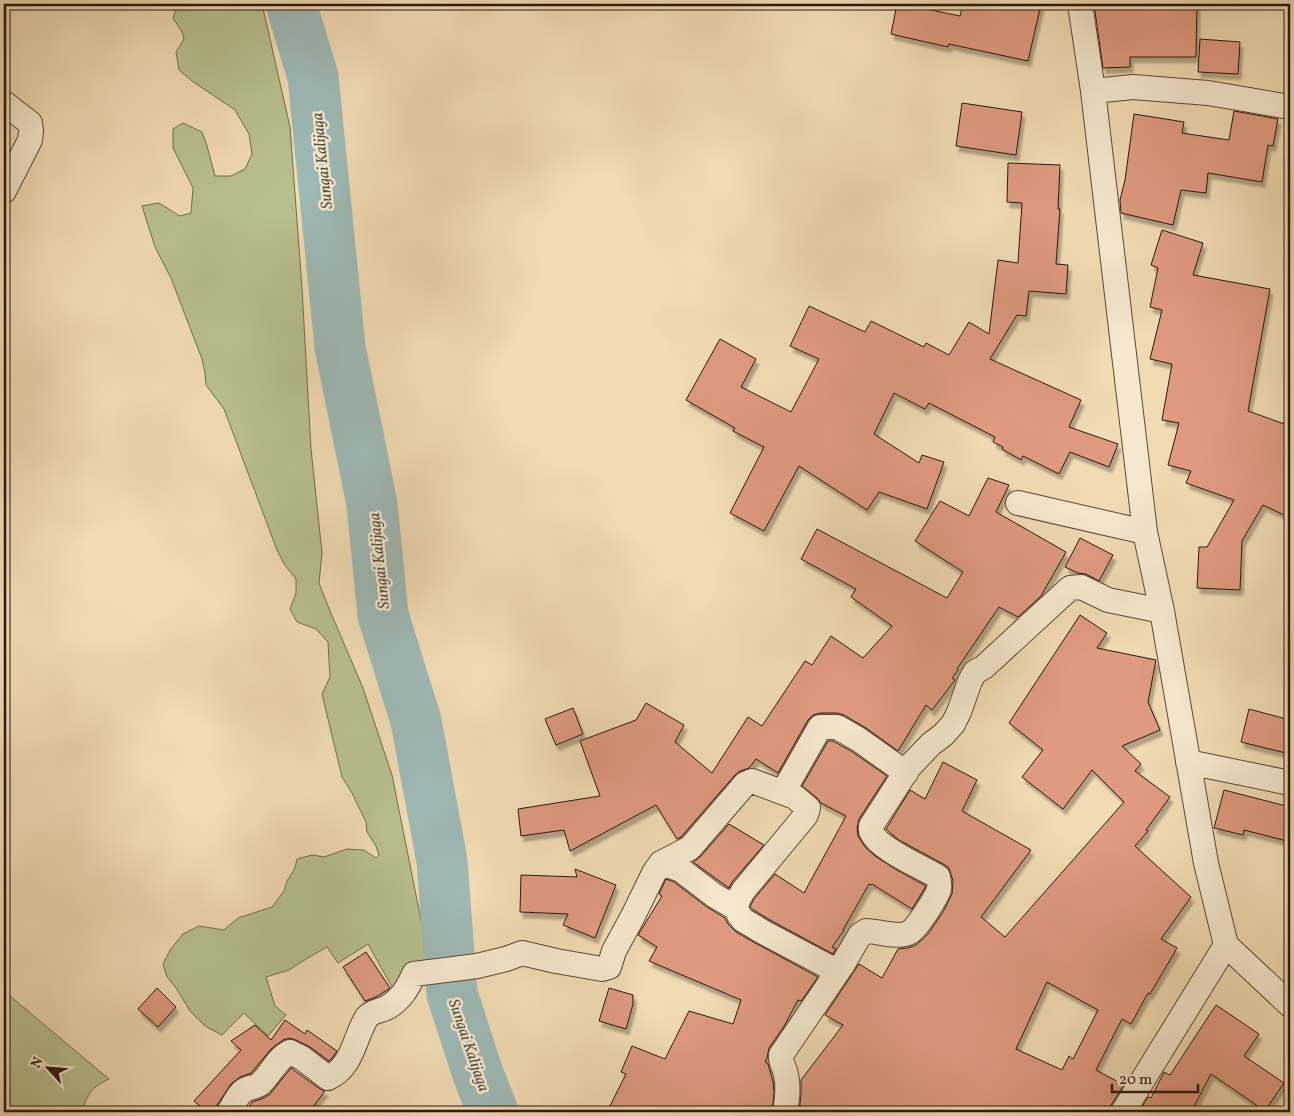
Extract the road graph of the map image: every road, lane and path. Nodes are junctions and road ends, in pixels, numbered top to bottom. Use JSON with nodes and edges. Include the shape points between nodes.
{"nodes":[{"id":1,"x":1080,"y":4,"type":"edge"},
{"id":2,"x":1093,"y":91,"type":"junction"},
{"id":3,"x":4,"y":103,"type":"edge"},
{"id":4,"x":1290,"y":107,"type":"edge"},
{"id":5,"x":4,"y":191,"type":"edge"},
{"id":6,"x":1018,"y":503,"type":"dead end"},
{"id":7,"x":1145,"y":532,"type":"junction"},
{"id":8,"x":1162,"y":611,"type":"junction"},
{"id":9,"x":1188,"y":762,"type":"junction"},
{"id":10,"x":906,"y":772,"type":"junction"},
{"id":11,"x":1290,"y":783,"type":"edge"},
{"id":12,"x":784,"y":792,"type":"junction"},
{"id":13,"x":661,"y":863,"type":"junction"},
{"id":14,"x":736,"y":908,"type":"junction"},
{"id":15,"x":1226,"y":946,"type":"junction"},
{"id":16,"x":843,"y":964,"type":"junction"},
{"id":17,"x":1290,"y":1004,"type":"edge"},
{"id":18,"x":229,"y":1112,"type":"edge"},
{"id":19,"x":785,"y":1112,"type":"edge"},
{"id":20,"x":1123,"y":1112,"type":"edge"}],
"edges":[{"from":1,"to":2,"type":"street"},
{"from":2,"to":4,"type":"street","via":[[1133,87],[1190,91]]},
{"from":2,"to":7,"type":"street"},
{"from":3,"to":5,"type":"street","via":[[30,123],[31,131],[30,140]]},
{"from":6,"to":7,"type":"street"},
{"from":7,"to":8,"type":"street"},
{"from":8,"to":9,"type":"street"},
{"from":8,"to":10,"type":"street","via":[[1108,600],[1081,587],[1070,588],[975,672],[952,724]]},
{"from":9,"to":11,"type":"street"},
{"from":9,"to":15,"type":"street","via":[[1206,863]]},
{"from":10,"to":12,"type":"street","via":[[836,727],[820,726]]},
{"from":10,"to":16,"type":"street","via":[[871,826],[871,831],[887,848],[938,877],[939,890],[910,932],[883,934],[866,931],[860,935]]},
{"from":12,"to":13,"type":"street","via":[[752,781],[745,784],[690,848]]},
{"from":12,"to":14,"type":"street","via":[[808,808],[806,815],[743,891]]},
{"from":13,"to":14,"type":"street","via":[[681,870]]},
{"from":13,"to":18,"type":"street","via":[[650,879],[609,967],[602,969],[522,953],[477,966],[414,974],[397,1001],[369,1015],[348,1060],[335,1074],[328,1078],[290,1052],[283,1055],[258,1086],[241,1092]]},
{"from":14,"to":16,"type":"street","via":[[743,920],[822,964],[836,968]]},
{"from":15,"to":17,"type":"street"},
{"from":15,"to":20,"type":"street"},
{"from":16,"to":19,"type":"street","via":[[781,1055],[787,1084]]}]}
